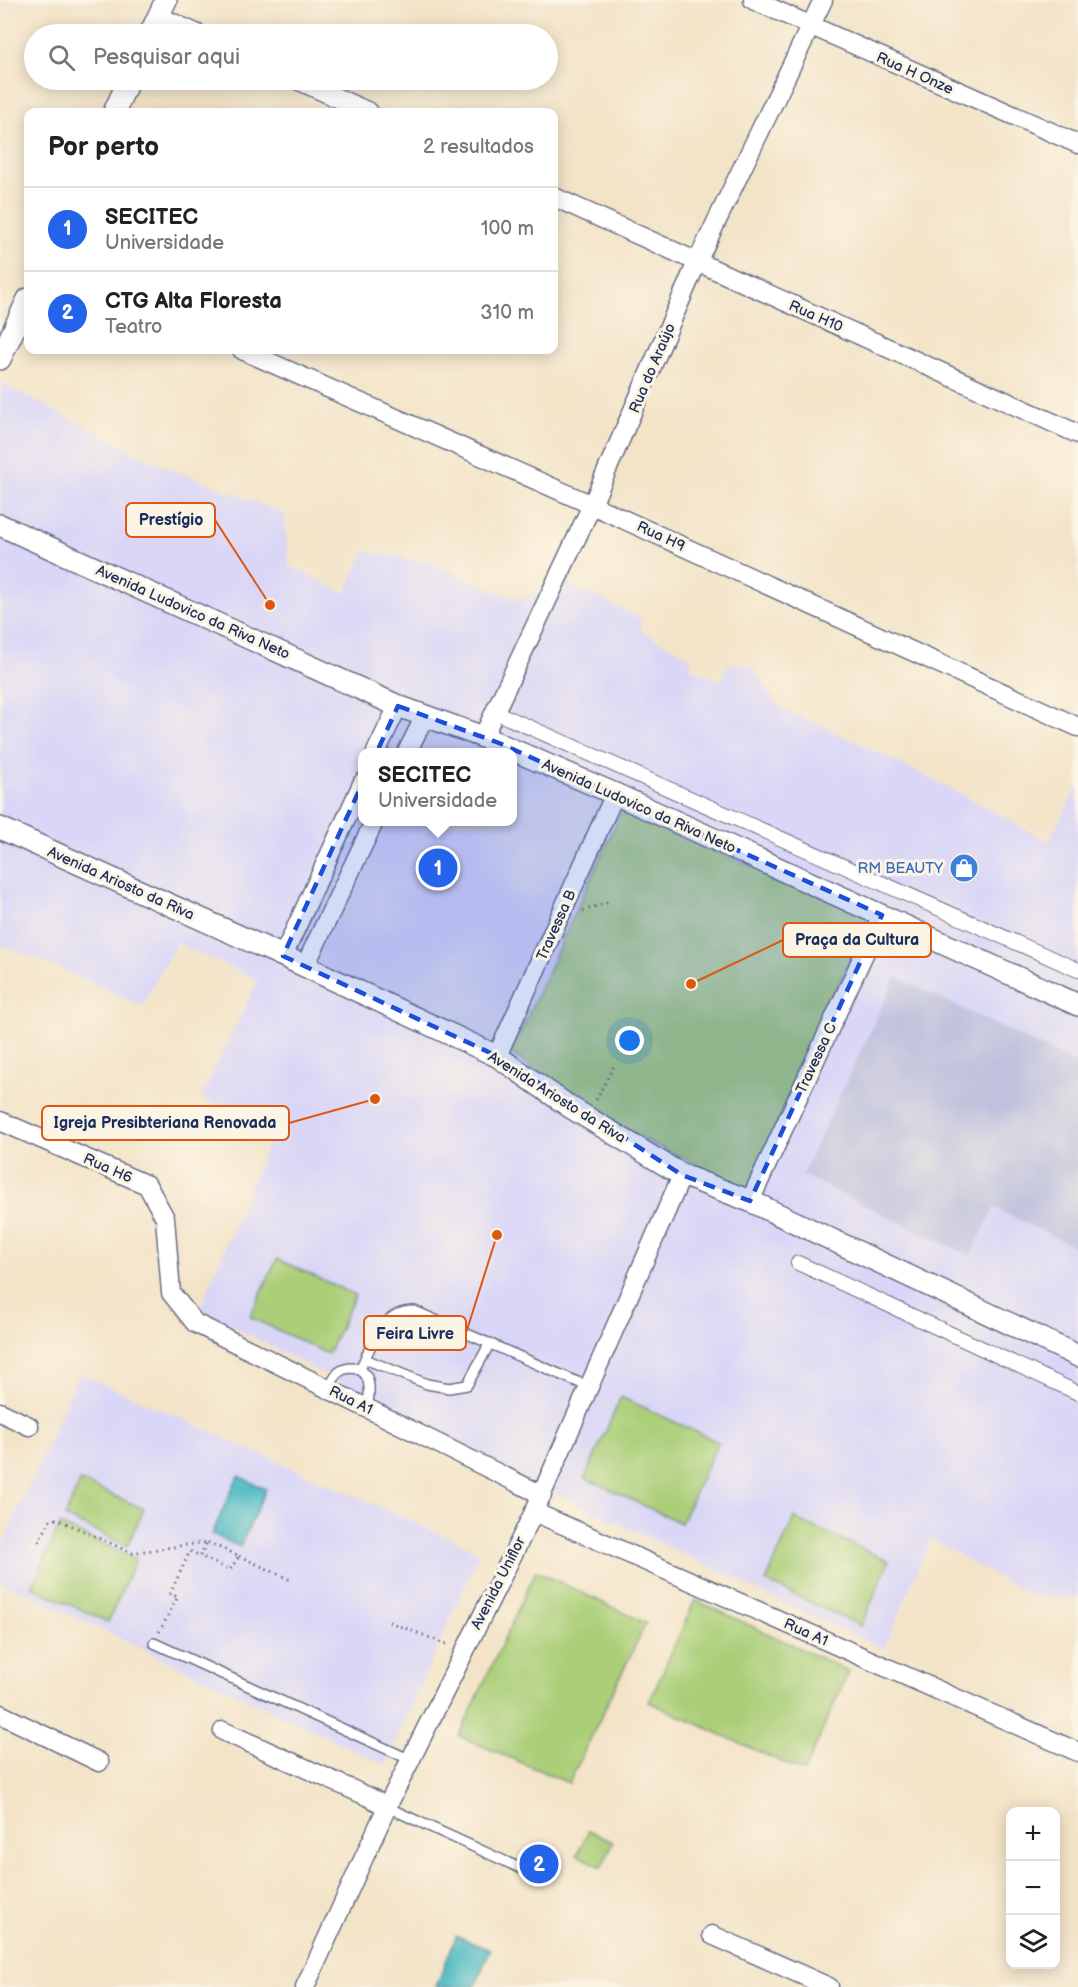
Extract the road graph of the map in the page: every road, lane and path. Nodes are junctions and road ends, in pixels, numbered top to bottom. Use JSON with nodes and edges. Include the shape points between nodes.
{"nodes":[{"id":1,"x":753,"y":0,"type":"edge"},
{"id":2,"x":823,"y":0,"type":"edge"},
{"id":3,"x":158,"y":17,"type":"edge"},
{"id":4,"x":174,"y":24,"type":"edge"},
{"id":5,"x":812,"y":27,"type":"junction"},
{"id":6,"x":124,"y":90,"type":"edge"},
{"id":7,"x":320,"y":90,"type":"edge"},
{"id":8,"x":116,"y":108,"type":"edge"},
{"id":9,"x":360,"y":108,"type":"edge"},
{"id":10,"x":1078,"y":144,"type":"edge"},
{"id":11,"x":558,"y":199,"type":"edge"},
{"id":12,"x":697,"y":262,"type":"junction"},
{"id":13,"x":24,"y":308,"type":"edge"},
{"id":14,"x":251,"y":354,"type":"edge"},
{"id":15,"x":0,"y":359,"type":"edge"},
{"id":16,"x":1078,"y":434,"type":"edge"},
{"id":17,"x":592,"y":505,"type":"junction"},
{"id":18,"x":0,"y":525,"type":"edge"},
{"id":19,"x":398,"y":706,"type":"junction"},
{"id":20,"x":495,"y":712,"type":"junction"},
{"id":21,"x":425,"y":716,"type":"junction"},
{"id":22,"x":1078,"y":727,"type":"edge"},
{"id":23,"x":483,"y":737,"type":"junction"},
{"id":24,"x":378,"y":748,"type":"edge"},
{"id":25,"x":409,"y":748,"type":"edge"},
{"id":26,"x":508,"y":748,"type":"edge"},
{"id":27,"x":517,"y":752,"type":"edge"},
{"id":28,"x":358,"y":793,"type":"edge"},
{"id":29,"x":615,"y":794,"type":"junction"},
{"id":30,"x":372,"y":826,"type":"edge"},
{"id":31,"x":0,"y":828,"type":"edge"},
{"id":32,"x":335,"y":843,"type":"junction"},
{"id":33,"x":358,"y":855,"type":"junction"},
{"id":34,"x":609,"y":902,"type":"dead end"},
{"id":35,"x":566,"y":904,"type":"junction"},
{"id":36,"x":882,"y":915,"type":"junction"},
{"id":37,"x":283,"y":956,"type":"junction"},
{"id":38,"x":305,"y":966,"type":"junction"},
{"id":39,"x":1078,"y":970,"type":"edge"},
{"id":40,"x":1078,"y":1005,"type":"edge"},
{"id":41,"x":496,"y":1056,"type":"junction"},
{"id":42,"x":615,"y":1064,"type":"dead end"},
{"id":43,"x":586,"y":1117,"type":"junction"},
{"id":44,"x":0,"y":1121,"type":"edge"},
{"id":45,"x":682,"y":1175,"type":"junction"},
{"id":46,"x":750,"y":1201,"type":"junction"},
{"id":47,"x":798,"y":1263,"type":"dead end"},
{"id":48,"x":171,"y":1293,"type":"joint"},
{"id":49,"x":490,"y":1343,"type":"junction"},
{"id":50,"x":1078,"y":1356,"type":"edge"},
{"id":51,"x":365,"y":1359,"type":"junction"},
{"id":52,"x":360,"y":1369,"type":"junction"},
{"id":53,"x":590,"y":1387,"type":"junction"},
{"id":54,"x":328,"y":1389,"type":"junction"},
{"id":55,"x":1078,"y":1394,"type":"edge"},
{"id":56,"x":367,"y":1408,"type":"junction"},
{"id":57,"x":0,"y":1412,"type":"edge"},
{"id":58,"x":29,"y":1426,"type":"dead end"},
{"id":59,"x":542,"y":1495,"type":"junction"},
{"id":60,"x":534,"y":1512,"type":"junction"},
{"id":61,"x":39,"y":1542,"type":"dead end"},
{"id":62,"x":207,"y":1542,"type":"junction"},
{"id":63,"x":200,"y":1556,"type":"junction"},
{"id":64,"x":239,"y":1556,"type":"junction"},
{"id":65,"x":293,"y":1581,"type":"dead end"},
{"id":66,"x":389,"y":1622,"type":"dead end"},
{"id":67,"x":154,"y":1642,"type":"joint"},
{"id":68,"x":464,"y":1651,"type":"junction"},
{"id":69,"x":0,"y":1714,"type":"edge"},
{"id":70,"x":223,"y":1731,"type":"dead end"},
{"id":71,"x":1078,"y":1752,"type":"edge"},
{"id":72,"x":411,"y":1760,"type":"junction"},
{"id":73,"x":99,"y":1762,"type":"dead end"},
{"id":74,"x":387,"y":1807,"type":"junction"},
{"id":75,"x":535,"y":1875,"type":"dead end"},
{"id":76,"x":712,"y":1935,"type":"dead end"},
{"id":77,"x":305,"y":1987,"type":"edge"},
{"id":78,"x":829,"y":1987,"type":"edge"}],
"edges":[{"from":1,"to":5,"type":"street","name":"Rua H Onze"},
{"from":2,"to":5,"type":"street","name":"Rua do Araújo"},
{"from":3,"to":4,"type":"street"},
{"from":5,"to":10,"type":"street","name":"Rua H Onze"},
{"from":5,"to":12,"type":"street","name":"Rua do Araújo"},
{"from":6,"to":8,"type":"street"},
{"from":7,"to":9,"type":"street"},
{"from":11,"to":12,"type":"street","name":"Rua H10"},
{"from":12,"to":16,"type":"street","name":"Rua H10"},
{"from":12,"to":17,"type":"street","name":"Rua do Araújo"},
{"from":13,"to":15,"type":"street"},
{"from":14,"to":17,"type":"street","name":"Rua H9"},
{"from":17,"to":20,"type":"street","name":"Rua do Araújo"},
{"from":17,"to":22,"type":"street","name":"Rua H9"},
{"from":18,"to":19,"type":"street","name":"Avenida Ludovico da Riva Neto"},
{"from":19,"to":21,"type":"street","name":"Avenida Ludovico da Riva Neto"},
{"from":19,"to":24,"type":"street"},
{"from":20,"to":23,"type":"street","name":"Rua do Araújo"},
{"from":20,"to":39,"type":"street"},
{"from":21,"to":23,"type":"street","name":"Avenida Ludovico da Riva Neto"},
{"from":21,"to":25,"type":"street"},
{"from":23,"to":26,"type":"street","name":"Avenida Ludovico da Riva Neto"},
{"from":27,"to":29,"type":"street","name":"Avenida Ludovico da Riva Neto"},
{"from":28,"to":32,"type":"street"},
{"from":29,"to":35,"type":"street","name":"Travessa B"},
{"from":29,"to":36,"type":"street","name":"Avenida Ludovico da Riva Neto"},
{"from":30,"to":33,"type":"street"},
{"from":31,"to":37,"type":"street","name":"Avenida Ariosto da Riva"},
{"from":32,"to":33,"type":"street"},
{"from":32,"to":37,"type":"street"},
{"from":33,"to":38,"type":"street"},
{"from":34,"to":35,"type":"path","via":[[579,912]]},
{"from":35,"to":41,"type":"street","name":"Travessa B"},
{"from":36,"to":40,"type":"street","name":"Avenida Ludovico da Riva Neto"},
{"from":36,"to":46,"type":"street","name":"Travessa C"},
{"from":37,"to":38,"type":"street","name":"Avenida Ariosto da Riva"},
{"from":38,"to":41,"type":"street","name":"Avenida Ariosto da Riva"},
{"from":41,"to":43,"type":"street","name":"Avenida Ariosto da Riva"},
{"from":42,"to":43,"type":"path"},
{"from":43,"to":45,"type":"street","name":"Avenida Ariosto da Riva"},
{"from":44,"to":48,"type":"street","name":"Rua H6","via":[[147,1185],[165,1218]]},
{"from":45,"to":46,"type":"street","name":"Avenida Ariosto da Riva"},
{"from":45,"to":53,"type":"street","name":"Avenida Uniflor"},
{"from":46,"to":50,"type":"street","name":"Avenida Ariosto da Riva"},
{"from":47,"to":55,"type":"street"},
{"from":48,"to":54,"type":"street","name":"Rua A1","via":[[195,1323]]},
{"from":49,"to":51,"type":"lane","via":[[467,1385],[449,1388],[427,1384]]},
{"from":49,"to":51,"type":"lane","via":[[405,1310],[385,1323]]},
{"from":49,"to":53,"type":"lane"},
{"from":51,"to":52,"type":"lane"},
{"from":52,"to":54,"type":"lane","via":[[348,1368],[339,1373]]},
{"from":52,"to":56,"type":"lane","via":[[367,1377],[370,1392]]},
{"from":53,"to":59,"type":"street","name":"Avenida Uniflor"},
{"from":54,"to":56,"type":"street","name":"Rua A1"},
{"from":56,"to":59,"type":"street","name":"Rua A1"},
{"from":57,"to":58,"type":"street"},
{"from":59,"to":60,"type":"street","name":"Avenida Uniflor"},
{"from":60,"to":68,"type":"street","name":"Avenida Uniflor"},
{"from":60,"to":71,"type":"street","name":"Rua A1"},
{"from":61,"to":62,"type":"path","via":[[51,1519],[132,1552]]},
{"from":62,"to":63,"type":"path"},
{"from":62,"to":64,"type":"path"},
{"from":63,"to":64,"type":"path","via":[[230,1570]]},
{"from":63,"to":67,"type":"path","via":[[190,1551],[170,1594],[178,1597]]},
{"from":64,"to":65,"type":"path"},
{"from":66,"to":68,"type":"path"},
{"from":67,"to":72,"type":"lane"},
{"from":68,"to":72,"type":"street","name":"Avenida Uniflor"},
{"from":69,"to":73,"type":"street"},
{"from":70,"to":74,"type":"street"},
{"from":72,"to":74,"type":"street","name":"Avenida Uniflor"},
{"from":74,"to":75,"type":"lane"},
{"from":74,"to":77,"type":"street","name":"Avenida Uniflor"},
{"from":76,"to":78,"type":"street"}]}
